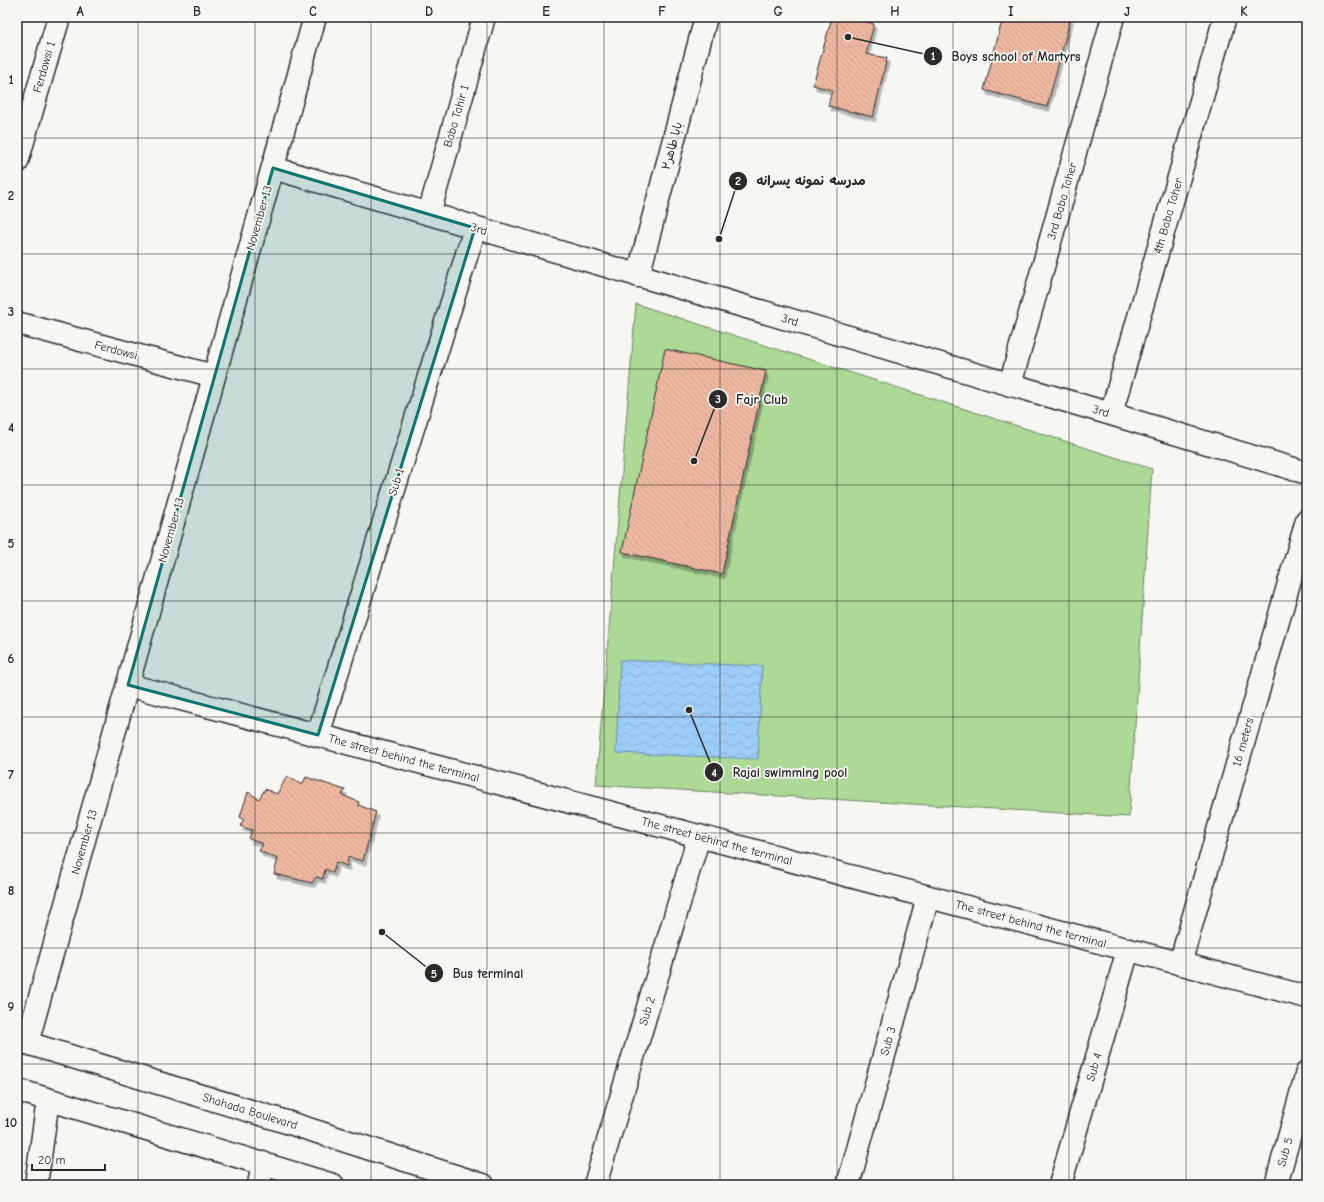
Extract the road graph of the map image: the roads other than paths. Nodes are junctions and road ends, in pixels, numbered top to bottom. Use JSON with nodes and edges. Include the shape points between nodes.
{"nodes":[{"id":1,"x":58,"y":17,"type":"edge"},
{"id":2,"x":315,"y":17,"type":"edge"},
{"id":3,"x":484,"y":17,"type":"edge"},
{"id":4,"x":706,"y":17,"type":"edge"},
{"id":5,"x":1113,"y":17,"type":"edge"},
{"id":6,"x":1225,"y":17,"type":"edge"},
{"id":7,"x":17,"y":162,"type":"edge"},
{"id":8,"x":273,"y":168,"type":"junction"},
{"id":9,"x":429,"y":214,"type":"junction"},
{"id":10,"x":475,"y":228,"type":"junction"},
{"id":11,"x":638,"y":276,"type":"junction"},
{"id":12,"x":17,"y":324,"type":"edge"},
{"id":13,"x":214,"y":376,"type":"junction"},
{"id":14,"x":1010,"y":385,"type":"junction"},
{"id":15,"x":1111,"y":414,"type":"junction"},
{"id":16,"x":1307,"y":473,"type":"edge"},
{"id":17,"x":1307,"y":520,"type":"edge"},
{"id":18,"x":128,"y":685,"type":"junction"},
{"id":19,"x":318,"y":735,"type":"junction"},
{"id":20,"x":699,"y":836,"type":"junction"},
{"id":21,"x":928,"y":897,"type":"junction"},
{"id":22,"x":1128,"y":950,"type":"junction"},
{"id":23,"x":1180,"y":964,"type":"junction"},
{"id":24,"x":1307,"y":997,"type":"edge"},
{"id":25,"x":22,"y":1041,"type":"edge"},
{"id":26,"x":1307,"y":1072,"type":"edge"},
{"id":27,"x":17,"y":1090,"type":"edge"},
{"id":28,"x":48,"y":1100,"type":"junction"},
{"id":29,"x":1300,"y":1123,"type":"edge"},
{"id":30,"x":263,"y":1163,"type":"junction"},
{"id":31,"x":453,"y":1180,"type":"edge"},
{"id":32,"x":36,"y":1185,"type":"edge"},
{"id":33,"x":259,"y":1185,"type":"edge"},
{"id":34,"x":333,"y":1185,"type":"edge"},
{"id":35,"x":483,"y":1185,"type":"edge"},
{"id":36,"x":594,"y":1185,"type":"edge"},
{"id":37,"x":848,"y":1185,"type":"edge"},
{"id":38,"x":1060,"y":1185,"type":"edge"},
{"id":39,"x":1276,"y":1185,"type":"edge"}],
"edges":[{"from":1,"to":7,"type":"street","name":"Ferdowsi 1"},
{"from":2,"to":8,"type":"street","name":"November 13"},
{"from":3,"to":9,"type":"street","name":"Baba Tahir 1"},
{"from":4,"to":11,"type":"street","name":"بابا طاهر۲"},
{"from":5,"to":14,"type":"street","name":"3rd Baba Taher"},
{"from":6,"to":15,"type":"street","name":"4th Baba Taher"},
{"from":8,"to":9,"type":"street","name":"3rd"},
{"from":8,"to":13,"type":"street","name":"November 13"},
{"from":9,"to":10,"type":"street","name":"3rd"},
{"from":10,"to":11,"type":"street","name":"3rd"},
{"from":10,"to":19,"type":"street","name":"Sub 1"},
{"from":11,"to":14,"type":"street","name":"3rd"},
{"from":12,"to":13,"type":"street","name":"Ferdowsi"},
{"from":13,"to":18,"type":"street","name":"November 13"},
{"from":14,"to":15,"type":"street","name":"3rd"},
{"from":15,"to":16,"type":"street","name":"3rd"},
{"from":17,"to":23,"type":"street","name":"16 meters"},
{"from":18,"to":19,"type":"street","name":"The street behind the terminal"},
{"from":18,"to":25,"type":"street","name":"November 13"},
{"from":19,"to":20,"type":"street","name":"The street behind the terminal"},
{"from":20,"to":21,"type":"street","name":"The street behind the terminal"},
{"from":20,"to":36,"type":"street","name":"Sub 2"},
{"from":21,"to":22,"type":"street","name":"The street behind the terminal"},
{"from":21,"to":37,"type":"street","name":"Sub 3"},
{"from":22,"to":23,"type":"street","name":"The street behind the terminal"},
{"from":22,"to":38,"type":"street","name":"Sub 4"},
{"from":23,"to":24,"type":"street","name":"The street behind the terminal"},
{"from":25,"to":31,"type":"street","name":"Shahada Boulevard","via":[[277,1119]]},
{"from":26,"to":29,"type":"street","name":"Sub 5"},
{"from":27,"to":28,"type":"street"},
{"from":28,"to":30,"type":"street"},
{"from":28,"to":32,"type":"street"},
{"from":29,"to":39,"type":"street","name":"Sub 5"},
{"from":30,"to":33,"type":"street"},
{"from":30,"to":34,"type":"street"},
{"from":31,"to":35,"type":"street","name":"Shahada Boulevard"}]}
